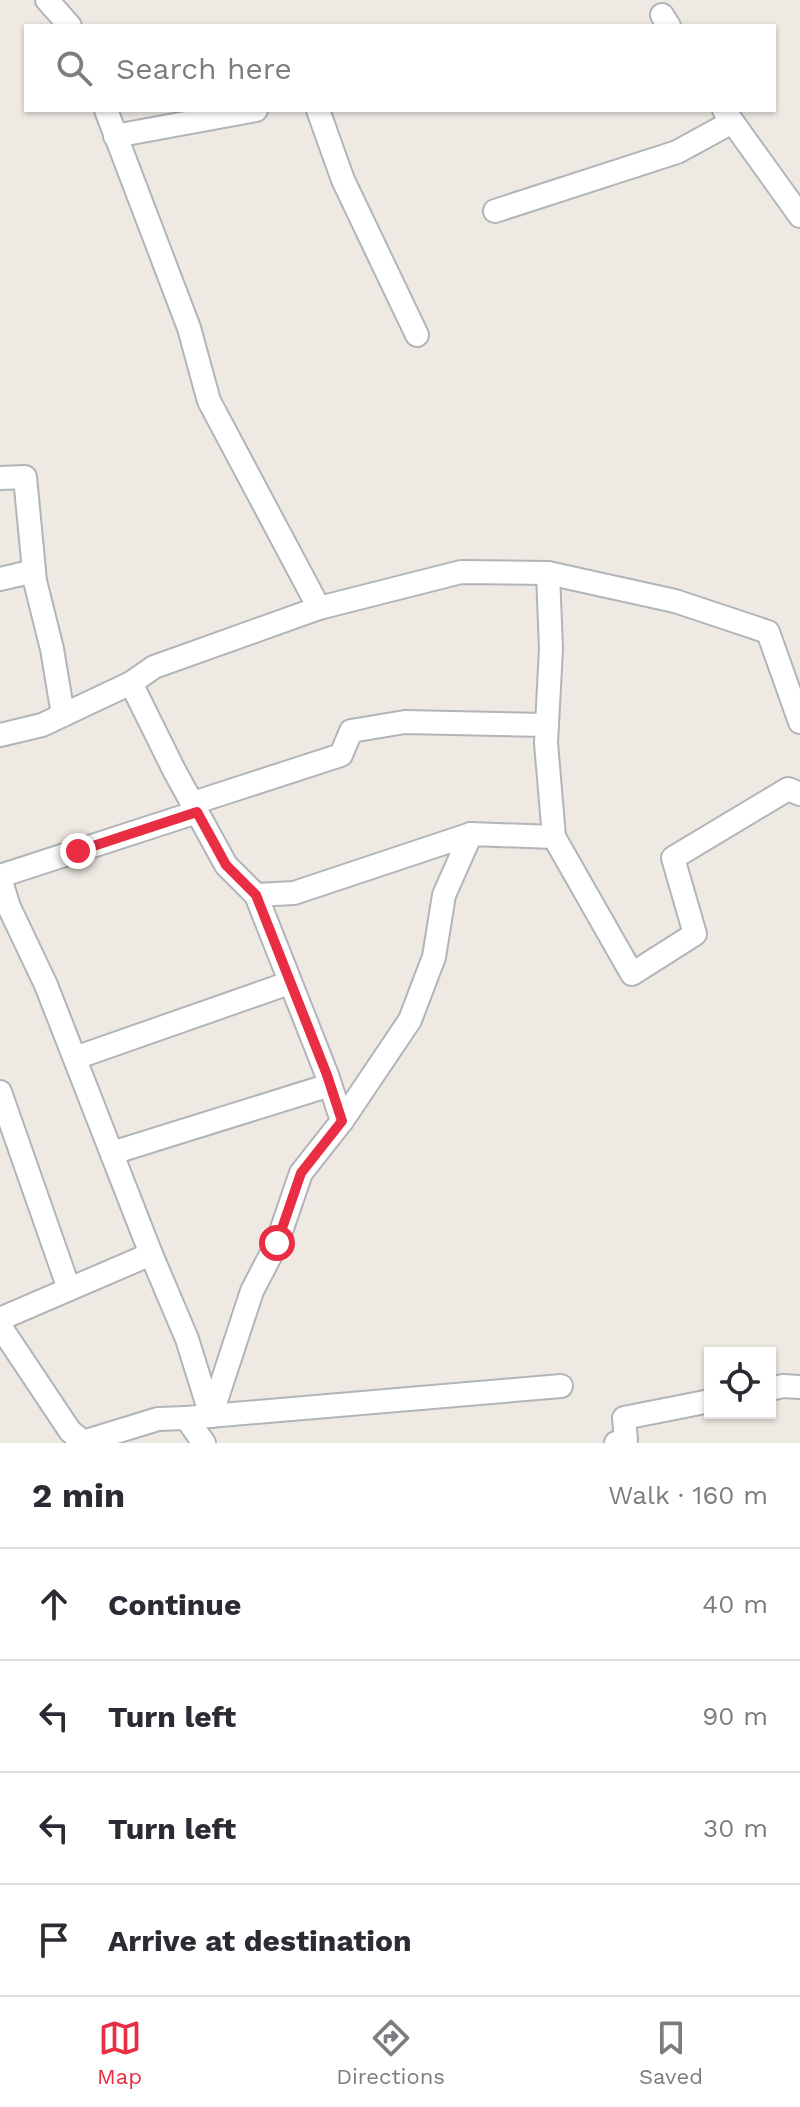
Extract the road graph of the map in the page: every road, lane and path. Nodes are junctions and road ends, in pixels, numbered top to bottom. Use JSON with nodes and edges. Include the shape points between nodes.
{"nodes":[{"id":1,"x":47,"y":0,"type":"edge"},
{"id":2,"x":68,"y":24,"type":"edge"},
{"id":3,"x":107,"y":112,"type":"edge"},
{"id":4,"x":245,"y":112,"type":"edge"},
{"id":5,"x":319,"y":112,"type":"edge"},
{"id":6,"x":728,"y":116,"type":"edge"},
{"id":7,"x":115,"y":136,"type":"junction"},
{"id":8,"x":495,"y":211,"type":"dead end"},
{"id":9,"x":800,"y":216,"type":"edge"},
{"id":10,"x":417,"y":335,"type":"dead end"},
{"id":11,"x":0,"y":478,"type":"edge"},
{"id":12,"x":34,"y":571,"type":"junction"},
{"id":13,"x":548,"y":573,"type":"junction"},
{"id":14,"x":0,"y":579,"type":"edge"},
{"id":15,"x":319,"y":608,"type":"junction"},
{"id":16,"x":131,"y":683,"type":"junction"},
{"id":17,"x":63,"y":715,"type":"junction"},
{"id":18,"x":800,"y":722,"type":"edge"},
{"id":19,"x":547,"y":725,"type":"junction"},
{"id":20,"x":0,"y":735,"type":"edge"},
{"id":21,"x":800,"y":794,"type":"edge"},
{"id":22,"x":195,"y":808,"type":"junction"},
{"id":23,"x":471,"y":834,"type":"junction"},
{"id":24,"x":554,"y":837,"type":"junction"},
{"id":25,"x":0,"y":877,"type":"edge"},
{"id":26,"x":256,"y":895,"type":"junction"},
{"id":27,"x":289,"y":983,"type":"junction"},
{"id":28,"x":75,"y":1058,"type":"junction"},
{"id":29,"x":330,"y":1085,"type":"junction"},
{"id":30,"x":0,"y":1092,"type":"edge"},
{"id":31,"x":342,"y":1121,"type":"junction"},
{"id":32,"x":112,"y":1153,"type":"junction"},
{"id":33,"x":151,"y":1254,"type":"junction"},
{"id":34,"x":69,"y":1289,"type":"junction"},
{"id":35,"x":0,"y":1319,"type":"edge"},
{"id":36,"x":0,"y":1326,"type":"edge"},
{"id":37,"x":561,"y":1386,"type":"dead end"},
{"id":38,"x":800,"y":1387,"type":"edge"},
{"id":39,"x":776,"y":1388,"type":"edge"},
{"id":40,"x":704,"y":1402,"type":"edge"},
{"id":41,"x":211,"y":1416,"type":"junction"},
{"id":42,"x":186,"y":1418,"type":"junction"},
{"id":43,"x":204,"y":1443,"type":"edge"},
{"id":44,"x":616,"y":1443,"type":"edge"}],
"edges":[{"from":1,"to":2,"type":"street"},
{"from":3,"to":7,"type":"street"},
{"from":4,"to":7,"type":"street"},
{"from":5,"to":10,"type":"street","via":[[343,180]]},
{"from":6,"to":8,"type":"street","via":[[677,152]]},
{"from":6,"to":9,"type":"street"},
{"from":7,"to":15,"type":"street","via":[[189,328],[209,401]]},
{"from":11,"to":12,"type":"street","via":[[25,477]]},
{"from":12,"to":14,"type":"street"},
{"from":12,"to":17,"type":"street"},
{"from":13,"to":15,"type":"street","via":[[461,572]]},
{"from":13,"to":18,"type":"street","via":[[675,601],[768,632]]},
{"from":13,"to":19,"type":"street"},
{"from":15,"to":16,"type":"street","via":[[154,667]]},
{"from":16,"to":17,"type":"street"},
{"from":16,"to":22,"type":"street"},
{"from":17,"to":20,"type":"street"},
{"from":19,"to":22,"type":"street","via":[[405,722],[351,731],[341,755]]},
{"from":19,"to":24,"type":"street"},
{"from":21,"to":24,"type":"street","via":[[788,789],[673,858],[695,934],[632,974]]},
{"from":22,"to":25,"type":"street"},
{"from":22,"to":26,"type":"street","via":[[226,865]]},
{"from":23,"to":24,"type":"street"},
{"from":23,"to":26,"type":"street","via":[[294,893]]},
{"from":23,"to":31,"type":"street","via":[[444,895],[434,957],[410,1020]]},
{"from":25,"to":28,"type":"street"},
{"from":26,"to":27,"type":"street"},
{"from":27,"to":28,"type":"street"},
{"from":27,"to":29,"type":"street"},
{"from":28,"to":32,"type":"street"},
{"from":29,"to":31,"type":"street"},
{"from":29,"to":32,"type":"street"},
{"from":30,"to":34,"type":"street"},
{"from":31,"to":41,"type":"street","via":[[301,1173],[277,1243],[252,1291]]},
{"from":32,"to":33,"type":"street"},
{"from":33,"to":34,"type":"street"},
{"from":33,"to":41,"type":"street","via":[[187,1339]]},
{"from":34,"to":35,"type":"street"},
{"from":36,"to":42,"type":"street","via":[[70,1431],[83,1442],[158,1419]]},
{"from":37,"to":41,"type":"street"},
{"from":38,"to":39,"type":"street"},
{"from":40,"to":44,"type":"street","via":[[624,1418],[626,1440]]},
{"from":41,"to":42,"type":"street"},
{"from":42,"to":43,"type":"street"}]}
